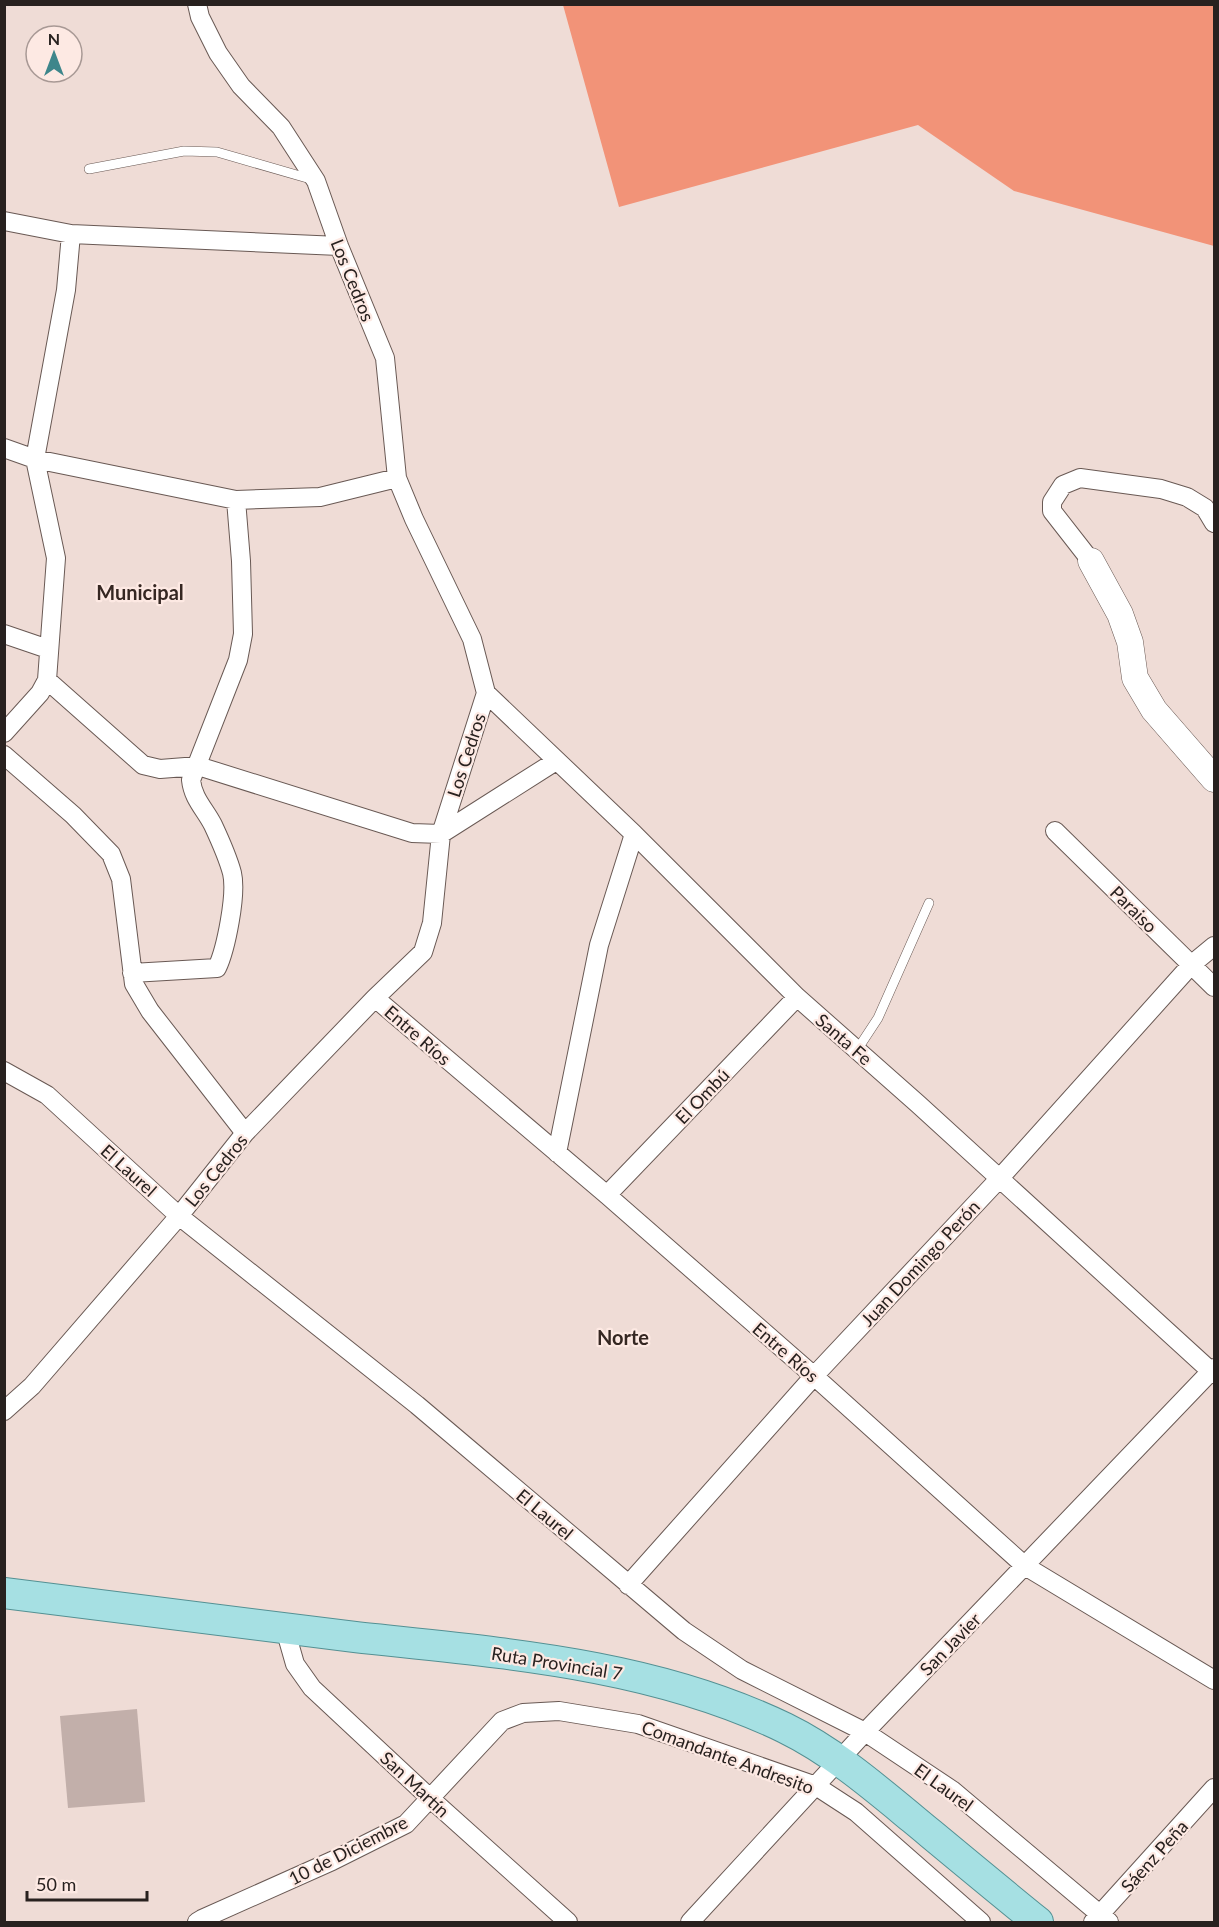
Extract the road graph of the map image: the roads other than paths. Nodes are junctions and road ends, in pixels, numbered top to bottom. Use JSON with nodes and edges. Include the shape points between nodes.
{"nodes":[{"id":1,"x":197,"y":4,"type":"edge"},
{"id":2,"x":89,"y":170,"type":"dead end"},
{"id":3,"x":316,"y":181,"type":"junction"},
{"id":4,"x":4,"y":221,"type":"edge"},
{"id":5,"x":71,"y":234,"type":"junction"},
{"id":6,"x":339,"y":246,"type":"junction"},
{"id":7,"x":4,"y":448,"type":"edge"},
{"id":8,"x":35,"y":459,"type":"junction"},
{"id":9,"x":397,"y":478,"type":"junction"},
{"id":10,"x":236,"y":500,"type":"junction"},
{"id":11,"x":1215,"y":523,"type":"edge"},
{"id":12,"x":1091,"y":561,"type":"joint"},
{"id":13,"x":4,"y":634,"type":"edge"},
{"id":14,"x":48,"y":650,"type":"junction"},
{"id":15,"x":47,"y":680,"type":"junction"},
{"id":16,"x":486,"y":693,"type":"junction"},
{"id":17,"x":4,"y":733,"type":"edge"},
{"id":18,"x":4,"y":755,"type":"edge"},
{"id":19,"x":556,"y":761,"type":"junction"},
{"id":20,"x":198,"y":766,"type":"junction"},
{"id":21,"x":1215,"y":779,"type":"edge"},
{"id":22,"x":1054,"y":831,"type":"dead end"},
{"id":23,"x":441,"y":834,"type":"junction"},
{"id":24,"x":634,"y":834,"type":"junction"},
{"id":25,"x":929,"y":903,"type":"dead end"},
{"id":26,"x":1215,"y":946,"type":"edge"},
{"id":27,"x":1191,"y":965,"type":"junction"},
{"id":28,"x":132,"y":973,"type":"junction"},
{"id":29,"x":1215,"y":987,"type":"edge"},
{"id":30,"x":797,"y":997,"type":"junction"},
{"id":31,"x":375,"y":998,"type":"junction"},
{"id":32,"x":856,"y":1050,"type":"junction"},
{"id":33,"x":4,"y":1071,"type":"edge"},
{"id":34,"x":245,"y":1133,"type":"junction"},
{"id":35,"x":557,"y":1153,"type":"junction"},
{"id":36,"x":999,"y":1179,"type":"junction"},
{"id":37,"x":607,"y":1195,"type":"junction"},
{"id":38,"x":179,"y":1216,"type":"junction"},
{"id":39,"x":1214,"y":1371,"type":"edge"},
{"id":40,"x":814,"y":1376,"type":"junction"},
{"id":41,"x":4,"y":1411,"type":"edge"},
{"id":42,"x":1025,"y":1566,"type":"junction"},
{"id":43,"x":628,"y":1585,"type":"junction"},
{"id":44,"x":4,"y":1593,"type":"edge"},
{"id":45,"x":285,"y":1629,"type":"junction"},
{"id":46,"x":1215,"y":1680,"type":"edge"},
{"id":47,"x":502,"y":1721,"type":"joint"},
{"id":48,"x":865,"y":1732,"type":"junction"},
{"id":49,"x":838,"y":1760,"type":"junction"},
{"id":50,"x":816,"y":1786,"type":"junction"},
{"id":51,"x":1215,"y":1788,"type":"edge"},
{"id":52,"x":431,"y":1799,"type":"junction"},
{"id":53,"x":1101,"y":1920,"type":"edge"},
{"id":54,"x":197,"y":1923,"type":"edge"},
{"id":55,"x":568,"y":1923,"type":"edge"},
{"id":56,"x":690,"y":1923,"type":"edge"},
{"id":57,"x":981,"y":1923,"type":"edge"},
{"id":58,"x":1038,"y":1923,"type":"edge"}],
"edges":[{"from":1,"to":3,"type":"street","name":"Los Cedros","via":[[218,53],[240,86],[281,127]]},
{"from":2,"to":3,"type":"lane","via":[[184,151],[217,152]]},
{"from":3,"to":6,"type":"street","name":"Los Cedros"},
{"from":4,"to":5,"type":"street"},
{"from":5,"to":6,"type":"street"},
{"from":5,"to":8,"type":"street","via":[[66,290]]},
{"from":6,"to":9,"type":"street","name":"Los Cedros","via":[[384,358]]},
{"from":7,"to":8,"type":"street"},
{"from":8,"to":10,"type":"street"},
{"from":8,"to":14,"type":"street","via":[[56,558]]},
{"from":9,"to":10,"type":"street","via":[[320,497]]},
{"from":9,"to":16,"type":"street","name":"Los Cedros","via":[[472,639]]},
{"from":10,"to":20,"type":"street","via":[[243,634],[238,660]]},
{"from":11,"to":12,"type":"street","via":[[1206,508],[1187,497],[1161,489],[1080,478],[1063,485],[1052,502],[1052,511]]},
{"from":12,"to":21,"type":"main road","via":[[1120,614],[1130,642],[1135,678],[1154,710]]},
{"from":13,"to":14,"type":"street"},
{"from":14,"to":15,"type":"street"},
{"from":15,"to":17,"type":"street"},
{"from":15,"to":20,"type":"street","via":[[143,765],[160,770]]},
{"from":16,"to":19,"type":"street","name":"Santa Fe"},
{"from":16,"to":23,"type":"street","name":"Los Cedros"},
{"from":18,"to":28,"type":"street","via":[[111,854],[122,879]]},
{"from":19,"to":23,"type":"street"},
{"from":19,"to":24,"type":"street","name":"Santa Fe"},
{"from":20,"to":23,"type":"street","via":[[412,833]]},
{"from":20,"to":28,"type":"street","via":[[191,780],[193,793],[213,825],[232,873],[224,954],[217,968]]},
{"from":22,"to":27,"type":"street","name":"Paraiso"},
{"from":23,"to":31,"type":"street","name":"Los Cedros","via":[[432,923],[423,952]]},
{"from":24,"to":30,"type":"street","name":"Santa Fe"},
{"from":24,"to":35,"type":"street","via":[[599,945]]},
{"from":25,"to":32,"type":"lane","via":[[878,1018]]},
{"from":26,"to":27,"type":"street","name":"Juan Domingo Perón"},
{"from":27,"to":29,"type":"street","name":"Paraiso"},
{"from":27,"to":36,"type":"street","name":"Juan Domingo Perón"},
{"from":28,"to":34,"type":"street","via":[[150,1011]]},
{"from":30,"to":32,"type":"street","name":"Santa Fe"},
{"from":30,"to":37,"type":"street","name":"El Ombú"},
{"from":31,"to":34,"type":"street","name":"Los Cedros"},
{"from":31,"to":35,"type":"street","name":"Entre Ríos"},
{"from":32,"to":36,"type":"street","name":"Santa Fe"},
{"from":33,"to":38,"type":"street","name":"El Laurel","via":[[46,1095]]},
{"from":34,"to":38,"type":"street","name":"Los Cedros"},
{"from":35,"to":37,"type":"street","name":"Entre Ríos"},
{"from":36,"to":39,"type":"street","name":"Santa Fe"},
{"from":36,"to":40,"type":"street","name":"Juan Domingo Perón"},
{"from":37,"to":40,"type":"street","name":"Entre Ríos"},
{"from":38,"to":41,"type":"street","name":"Los Cedros","via":[[32,1386]]},
{"from":38,"to":43,"type":"street","name":"El Laurel","via":[[417,1405]]},
{"from":39,"to":42,"type":"street","name":"San Javier"},
{"from":40,"to":42,"type":"street","name":"Entre Ríos"},
{"from":40,"to":43,"type":"street","name":"Juan Domingo Perón"},
{"from":42,"to":46,"type":"street","name":"Entre Ríos"},
{"from":42,"to":48,"type":"street","name":"San Javier"},
{"from":43,"to":48,"type":"street","name":"El Laurel","via":[[684,1631],[742,1670]]},
{"from":44,"to":45,"type":"main road","name":"Ruta Provincial 7"},
{"from":45,"to":49,"type":"main road","name":"Ruta Provincial 7","via":[[534,1657],[618,1671],[708,1696],[786,1728]]},
{"from":45,"to":52,"type":"street","name":"San Martín","via":[[296,1664],[312,1688]]},
{"from":47,"to":50,"type":"street","name":"Comandante Andresito","via":[[523,1713],[558,1711],[638,1724]]},
{"from":47,"to":52,"type":"street","name":"10 de Diciembre"},
{"from":48,"to":49,"type":"street","name":"San Javier"},
{"from":48,"to":53,"type":"street","name":"El Laurel","via":[[951,1790]]},
{"from":49,"to":50,"type":"street","name":"San Javier"},
{"from":49,"to":58,"type":"main road","name":"Ruta Provincial 7"},
{"from":50,"to":56,"type":"street","name":"San Javier"},
{"from":50,"to":57,"type":"street","name":"Comandante Andresito","via":[[856,1812]]},
{"from":51,"to":53,"type":"street","name":"Sáenz Peña"},
{"from":52,"to":54,"type":"street","name":"10 de Diciembre","via":[[406,1824]]},
{"from":52,"to":55,"type":"street","name":"San Martín"}]}
